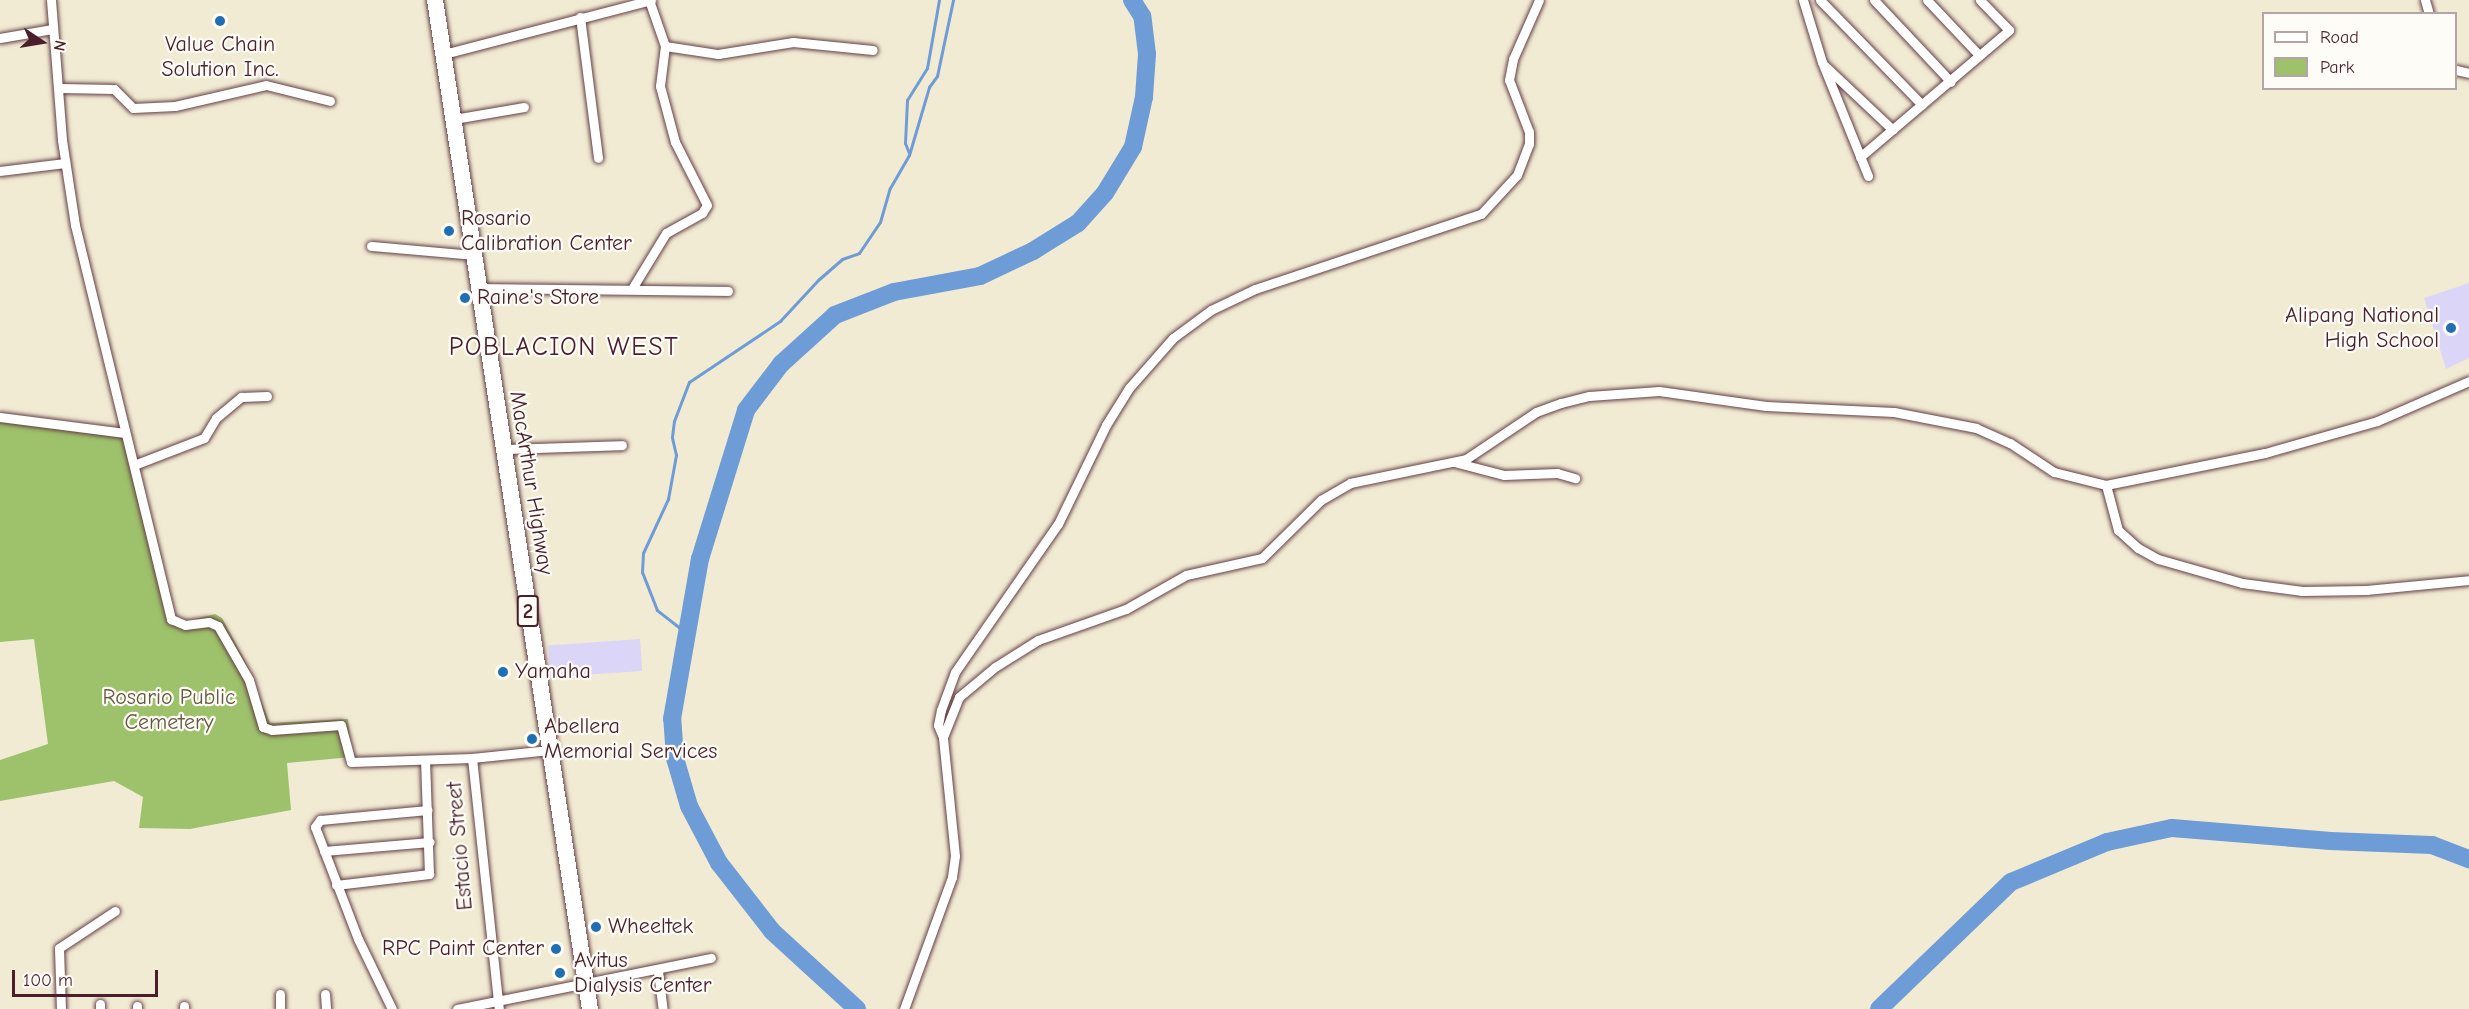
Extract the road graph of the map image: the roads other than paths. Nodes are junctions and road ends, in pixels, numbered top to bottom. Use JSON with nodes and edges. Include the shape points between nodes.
{"nodes":[{"id":1,"x":51,"y":0,"type":"edge"},
{"id":2,"x":435,"y":0,"type":"edge"},
{"id":3,"x":650,"y":0,"type":"edge"},
{"id":4,"x":1539,"y":0,"type":"edge"},
{"id":5,"x":1803,"y":0,"type":"edge"},
{"id":6,"x":1820,"y":0,"type":"edge"},
{"id":7,"x":1875,"y":0,"type":"edge"},
{"id":8,"x":1926,"y":0,"type":"edge"},
{"id":9,"x":1980,"y":0,"type":"edge"},
{"id":10,"x":580,"y":17,"type":"junction"},
{"id":11,"x":52,"y":30,"type":"junction"},
{"id":12,"x":0,"y":38,"type":"edge"},
{"id":13,"x":665,"y":46,"type":"junction"},
{"id":14,"x":873,"y":50,"type":"dead end"},
{"id":15,"x":444,"y":54,"type":"junction"},
{"id":16,"x":1979,"y":55,"type":"junction"},
{"id":17,"x":1822,"y":62,"type":"junction"},
{"id":18,"x":1951,"y":82,"type":"junction"},
{"id":19,"x":60,"y":88,"type":"junction"},
{"id":20,"x":330,"y":101,"type":"dead end"},
{"id":21,"x":1922,"y":105,"type":"junction"},
{"id":22,"x":524,"y":107,"type":"dead end"},
{"id":23,"x":454,"y":119,"type":"junction"},
{"id":24,"x":1893,"y":130,"type":"junction"},
{"id":25,"x":1860,"y":156,"type":"junction"},
{"id":26,"x":598,"y":158,"type":"dead end"},
{"id":27,"x":65,"y":163,"type":"junction"},
{"id":28,"x":0,"y":171,"type":"edge"},
{"id":29,"x":1868,"y":176,"type":"dead end"},
{"id":30,"x":371,"y":246,"type":"dead end"},
{"id":31,"x":474,"y":255,"type":"junction"},
{"id":32,"x":633,"y":287,"type":"junction"},
{"id":33,"x":479,"y":288,"type":"junction"},
{"id":34,"x":728,"y":291,"type":"dead end"},
{"id":35,"x":2469,"y":381,"type":"edge"},
{"id":36,"x":267,"y":396,"type":"dead end"},
{"id":37,"x":0,"y":417,"type":"edge"},
{"id":38,"x":125,"y":433,"type":"junction"},
{"id":39,"x":622,"y":445,"type":"dead end"},
{"id":40,"x":503,"y":448,"type":"junction"},
{"id":41,"x":1454,"y":462,"type":"junction"},
{"id":42,"x":134,"y":465,"type":"junction"},
{"id":43,"x":1575,"y":478,"type":"dead end"},
{"id":44,"x":2106,"y":484,"type":"junction"},
{"id":45,"x":2469,"y":580,"type":"edge"},
{"id":46,"x":943,"y":737,"type":"junction"},
{"id":47,"x":550,"y":750,"type":"junction"},
{"id":48,"x":472,"y":758,"type":"junction"},
{"id":49,"x":425,"y":761,"type":"junction"},
{"id":50,"x":428,"y":810,"type":"junction"},
{"id":51,"x":430,"y":842,"type":"junction"},
{"id":52,"x":324,"y":851,"type":"junction"},
{"id":53,"x":336,"y":885,"type":"junction"},
{"id":54,"x":116,"y":911,"type":"dead end"},
{"id":55,"x":711,"y":958,"type":"dead end"},
{"id":56,"x":658,"y":971,"type":"junction"},
{"id":57,"x":586,"y":982,"type":"junction"},
{"id":58,"x":280,"y":994,"type":"dead end"},
{"id":59,"x":325,"y":994,"type":"dead end"},
{"id":60,"x":498,"y":1005,"type":"edge"},
{"id":61,"x":61,"y":1009,"type":"edge"},
{"id":62,"x":280,"y":1009,"type":"edge"},
{"id":63,"x":326,"y":1009,"type":"edge"},
{"id":64,"x":393,"y":1009,"type":"edge"},
{"id":65,"x":457,"y":1009,"type":"edge"},
{"id":66,"x":590,"y":1009,"type":"edge"},
{"id":67,"x":663,"y":1009,"type":"edge"},
{"id":68,"x":904,"y":1009,"type":"edge"}],
"edges":[{"from":1,"to":11,"type":"street"},
{"from":2,"to":15,"type":"highway","name":"MacArthur Highway","number":"2"},
{"from":3,"to":10,"type":"street"},
{"from":3,"to":13,"type":"street"},
{"from":4,"to":46,"type":"street","via":[[1509,80],[1529,132],[1518,175],[1481,214],[1254,289],[1211,310],[1173,338],[1129,388],[1106,425],[1058,525],[955,672],[940,710],[938,725]]},
{"from":5,"to":17,"type":"street"},
{"from":6,"to":21,"type":"street"},
{"from":7,"to":18,"type":"street"},
{"from":8,"to":16,"type":"street"},
{"from":9,"to":16,"type":"street","via":[[2009,30]]},
{"from":10,"to":15,"type":"street"},
{"from":10,"to":26,"type":"street"},
{"from":11,"to":12,"type":"street"},
{"from":11,"to":19,"type":"street"},
{"from":13,"to":14,"type":"street","via":[[717,54],[793,42]]},
{"from":13,"to":32,"type":"street","via":[[660,86],[675,142],[707,205],[702,213],[666,233]]},
{"from":15,"to":23,"type":"highway","name":"MacArthur Highway","number":"2"},
{"from":16,"to":18,"type":"street"},
{"from":17,"to":24,"type":"street"},
{"from":17,"to":25,"type":"street"},
{"from":18,"to":21,"type":"street"},
{"from":19,"to":20,"type":"street","via":[[114,89],[133,108],[175,106],[266,85]]},
{"from":19,"to":27,"type":"street"},
{"from":21,"to":24,"type":"street"},
{"from":22,"to":23,"type":"street"},
{"from":23,"to":31,"type":"highway","name":"MacArthur Highway","number":"2"},
{"from":24,"to":25,"type":"street"},
{"from":25,"to":29,"type":"street"},
{"from":27,"to":28,"type":"street"},
{"from":27,"to":38,"type":"street","via":[[83,264]]},
{"from":30,"to":31,"type":"street"},
{"from":31,"to":33,"type":"highway","name":"MacArthur Highway","number":"2"},
{"from":32,"to":33,"type":"street"},
{"from":32,"to":34,"type":"street"},
{"from":33,"to":40,"type":"highway","name":"MacArthur Highway","number":"2"},
{"from":35,"to":44,"type":"street","via":[[2377,421],[2265,453]]},
{"from":36,"to":42,"type":"street","via":[[240,397],[215,420],[204,438]]},
{"from":37,"to":38,"type":"street"},
{"from":38,"to":42,"type":"street"},
{"from":39,"to":40,"type":"street"},
{"from":40,"to":47,"type":"highway","name":"MacArthur Highway","number":"2"},
{"from":41,"to":43,"type":"street","via":[[1504,475],[1557,473]]},
{"from":41,"to":44,"type":"street","via":[[1484,448],[1536,412],[1561,403],[1589,396],[1659,392],[1766,406],[1894,412],[1976,428],[2010,443],[2054,472]]},
{"from":41,"to":46,"type":"street","via":[[1350,483],[1321,500],[1262,558],[1186,575],[1126,609],[1018,650],[959,698]]},
{"from":42,"to":49,"type":"street","via":[[168,615],[179,624],[210,622],[218,626],[249,680],[263,727],[272,730],[341,725],[351,762]]},
{"from":44,"to":45,"type":"street","via":[[2118,530],[2138,548],[2158,559],[2242,583],[2302,591],[2366,590]]},
{"from":46,"to":68,"type":"street","via":[[955,856],[952,877]]},
{"from":47,"to":48,"type":"street","name":"Estacio Street"},
{"from":47,"to":57,"type":"highway","name":"MacArthur Highway","number":"2"},
{"from":48,"to":49,"type":"street"},
{"from":48,"to":60,"type":"street","name":"Estacio Street"},
{"from":49,"to":50,"type":"street"},
{"from":50,"to":51,"type":"street"},
{"from":50,"to":52,"type":"street","via":[[320,820],[316,830]]},
{"from":51,"to":52,"type":"street"},
{"from":51,"to":53,"type":"street","via":[[431,867],[426,875]]},
{"from":52,"to":53,"type":"street"},
{"from":53,"to":64,"type":"street"},
{"from":54,"to":61,"type":"street","via":[[59,948]]},
{"from":55,"to":56,"type":"street"},
{"from":56,"to":57,"type":"street"},
{"from":56,"to":67,"type":"street"},
{"from":57,"to":60,"type":"street"},
{"from":57,"to":66,"type":"highway","name":"MacArthur Highway","number":"2"},
{"from":58,"to":62,"type":"street"},
{"from":59,"to":63,"type":"street"},
{"from":60,"to":65,"type":"street"}]}
